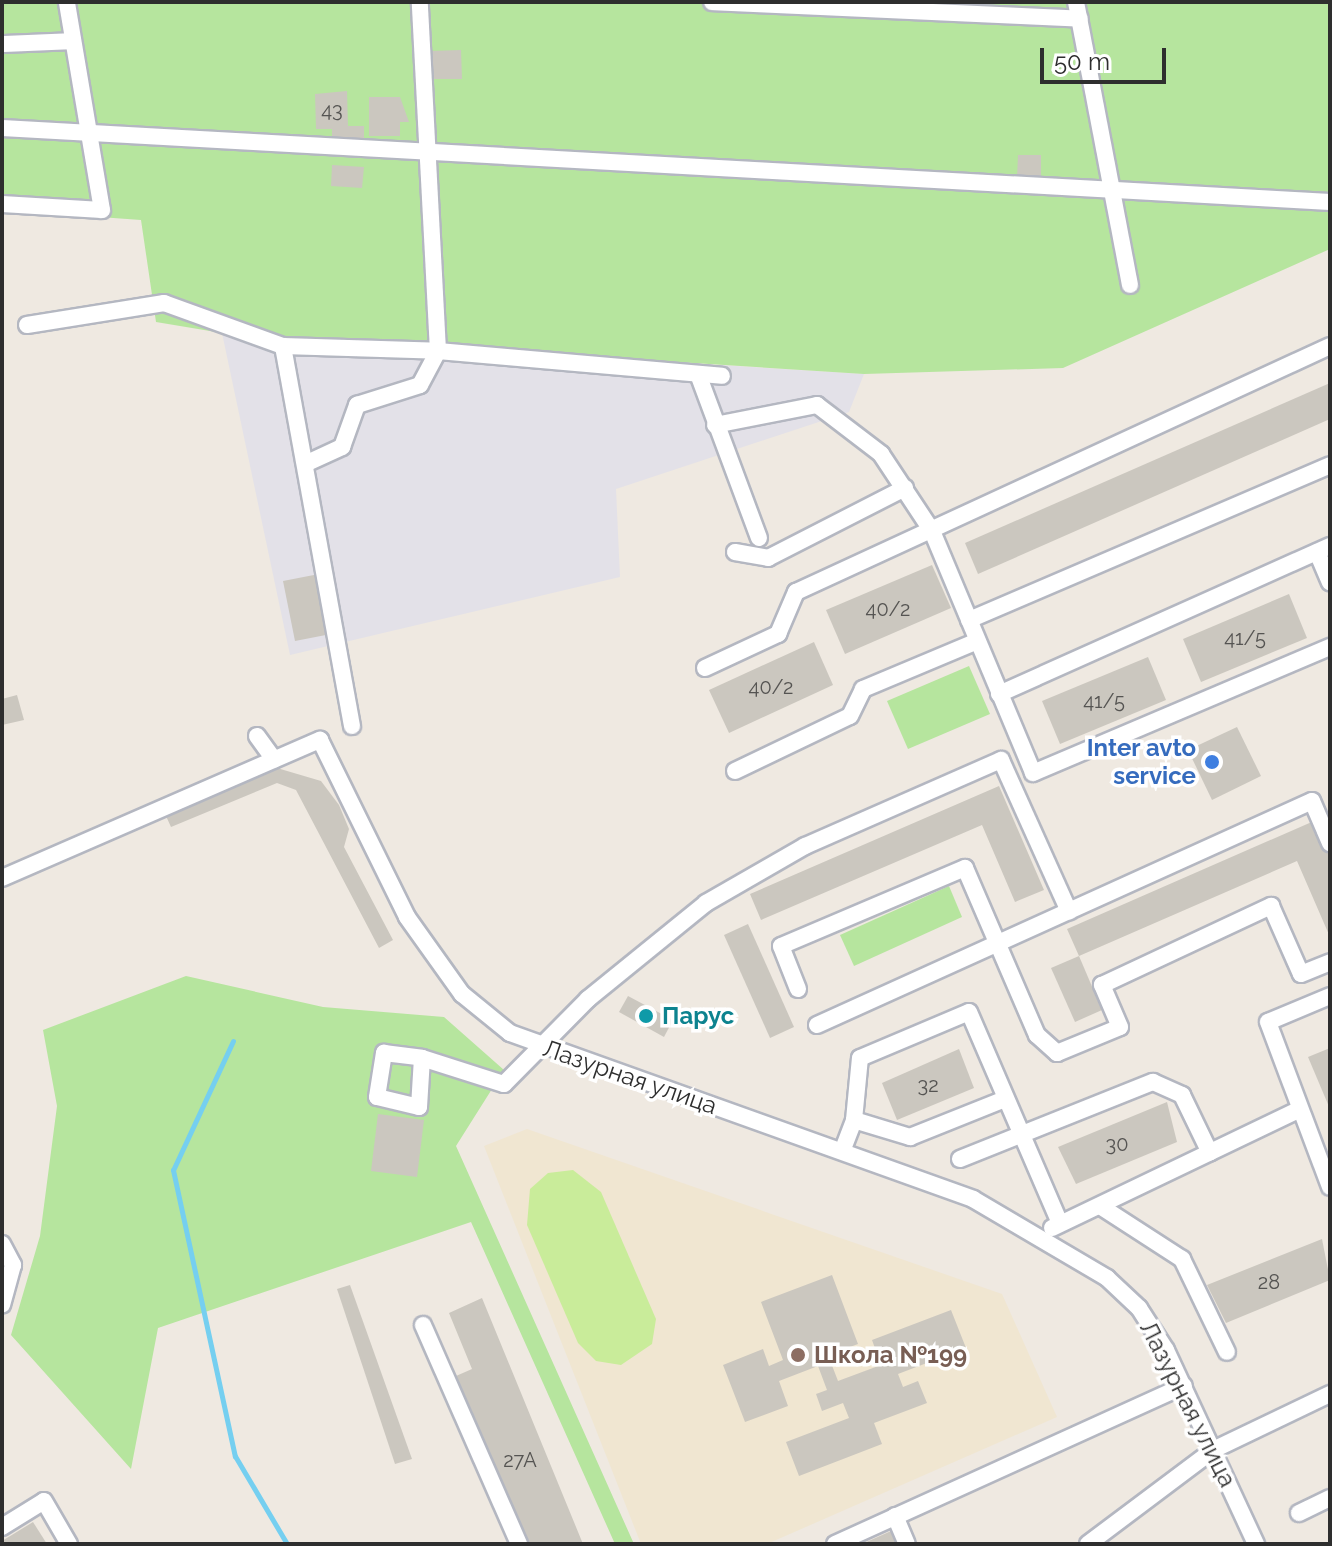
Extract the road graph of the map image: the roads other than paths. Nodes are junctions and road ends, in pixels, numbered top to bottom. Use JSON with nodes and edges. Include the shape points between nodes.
{"nodes":[{"id":1,"x":67,"y":2,"type":"edge"},
{"id":2,"x":420,"y":2,"type":"edge"},
{"id":3,"x":712,"y":2,"type":"edge"},
{"id":4,"x":1076,"y":2,"type":"edge"},
{"id":5,"x":1080,"y":19,"type":"junction"},
{"id":6,"x":73,"y":41,"type":"junction"},
{"id":7,"x":2,"y":44,"type":"edge"},
{"id":8,"x":2,"y":128,"type":"edge"},
{"id":9,"x":89,"y":133,"type":"junction"},
{"id":10,"x":430,"y":153,"type":"junction"},
{"id":11,"x":1112,"y":186,"type":"junction"},
{"id":12,"x":1330,"y":202,"type":"edge"},
{"id":13,"x":2,"y":204,"type":"edge"},
{"id":14,"x":1130,"y":285,"type":"dead end"},
{"id":15,"x":27,"y":325,"type":"dead end"},
{"id":16,"x":283,"y":346,"type":"junction"},
{"id":17,"x":1330,"y":346,"type":"edge"},
{"id":18,"x":438,"y":351,"type":"junction"},
{"id":19,"x":698,"y":374,"type":"junction"},
{"id":20,"x":722,"y":376,"type":"dead end"},
{"id":21,"x":715,"y":425,"type":"junction"},
{"id":22,"x":305,"y":464,"type":"junction"},
{"id":23,"x":1330,"y":465,"type":"edge"},
{"id":24,"x":905,"y":488,"type":"junction"},
{"id":25,"x":932,"y":531,"type":"junction"},
{"id":26,"x":759,"y":538,"type":"dead end"},
{"id":27,"x":1324,"y":549,"type":"edge"},
{"id":28,"x":735,"y":552,"type":"dead end"},
{"id":29,"x":1330,"y":582,"type":"edge"},
{"id":30,"x":969,"y":620,"type":"junction"},
{"id":31,"x":975,"y":642,"type":"junction"},
{"id":32,"x":1330,"y":647,"type":"edge"},
{"id":33,"x":705,"y":668,"type":"dead end"},
{"id":34,"x":999,"y":694,"type":"junction"},
{"id":35,"x":352,"y":726,"type":"dead end"},
{"id":36,"x":257,"y":736,"type":"dead end"},
{"id":37,"x":274,"y":759,"type":"junction"},
{"id":38,"x":735,"y":771,"type":"dead end"},
{"id":39,"x":1330,"y":843,"type":"edge"},
{"id":40,"x":2,"y":878,"type":"edge"},
{"id":41,"x":1069,"y":911,"type":"junction"},
{"id":42,"x":999,"y":944,"type":"junction"},
{"id":43,"x":1330,"y":962,"type":"edge"},
{"id":44,"x":798,"y":989,"type":"dead end"},
{"id":45,"x":1330,"y":996,"type":"edge"},
{"id":46,"x":817,"y":1025,"type":"dead end"},
{"id":47,"x":540,"y":1047,"type":"junction"},
{"id":48,"x":422,"y":1058,"type":"dead end"},
{"id":49,"x":1005,"y":1099,"type":"junction"},
{"id":50,"x":1298,"y":1110,"type":"junction"},
{"id":51,"x":854,"y":1120,"type":"junction"},
{"id":52,"x":1020,"y":1135,"type":"junction"},
{"id":53,"x":843,"y":1149,"type":"junction"},
{"id":54,"x":1210,"y":1153,"type":"junction"},
{"id":55,"x":1324,"y":1155,"type":"edge"},
{"id":56,"x":960,"y":1159,"type":"dead end"},
{"id":57,"x":1330,"y":1187,"type":"edge"},
{"id":58,"x":1100,"y":1206,"type":"junction"},
{"id":59,"x":1059,"y":1221,"type":"junction"},
{"id":60,"x":1045,"y":1236,"type":"junction"},
{"id":61,"x":2,"y":1244,"type":"edge"},
{"id":62,"x":2,"y":1305,"type":"edge"},
{"id":63,"x":423,"y":1325,"type":"dead end"},
{"id":64,"x":1227,"y":1352,"type":"dead end"},
{"id":65,"x":1184,"y":1386,"type":"junction"},
{"id":66,"x":1330,"y":1394,"type":"edge"},
{"id":67,"x":1213,"y":1450,"type":"junction"},
{"id":68,"x":1330,"y":1498,"type":"edge"},
{"id":69,"x":1299,"y":1513,"type":"dead end"},
{"id":70,"x":895,"y":1516,"type":"junction"},
{"id":71,"x":2,"y":1527,"type":"edge"},
{"id":72,"x":69,"y":1544,"type":"edge"},
{"id":73,"x":519,"y":1544,"type":"edge"},
{"id":74,"x":835,"y":1544,"type":"edge"},
{"id":75,"x":907,"y":1544,"type":"edge"},
{"id":76,"x":1088,"y":1544,"type":"edge"},
{"id":77,"x":1256,"y":1544,"type":"edge"}],
"edges":[{"from":1,"to":6,"type":"street"},
{"from":2,"to":10,"type":"street"},
{"from":3,"to":5,"type":"street"},
{"from":4,"to":5,"type":"street"},
{"from":5,"to":11,"type":"street"},
{"from":6,"to":7,"type":"street"},
{"from":6,"to":9,"type":"street"},
{"from":8,"to":9,"type":"street"},
{"from":9,"to":10,"type":"street"},
{"from":9,"to":13,"type":"street","via":[[102,210]]},
{"from":10,"to":11,"type":"street"},
{"from":10,"to":18,"type":"street"},
{"from":11,"to":12,"type":"street"},
{"from":11,"to":14,"type":"street"},
{"from":15,"to":16,"type":"street","via":[[164,303]]},
{"from":16,"to":18,"type":"street"},
{"from":16,"to":22,"type":"street"},
{"from":17,"to":25,"type":"street"},
{"from":18,"to":19,"type":"street"},
{"from":18,"to":22,"type":"street","via":[[420,385],[357,405],[342,447]]},
{"from":19,"to":20,"type":"street"},
{"from":19,"to":21,"type":"street"},
{"from":21,"to":24,"type":"street","via":[[817,405],[881,454]]},
{"from":21,"to":26,"type":"street"},
{"from":22,"to":35,"type":"street"},
{"from":23,"to":30,"type":"street"},
{"from":24,"to":25,"type":"street"},
{"from":24,"to":28,"type":"street","via":[[768,558]]},
{"from":25,"to":30,"type":"street"},
{"from":25,"to":33,"type":"street","via":[[796,592],[778,634]]},
{"from":27,"to":29,"type":"street"},
{"from":27,"to":34,"type":"street"},
{"from":30,"to":31,"type":"street"},
{"from":31,"to":34,"type":"street"},
{"from":31,"to":38,"type":"street","via":[[863,689],[850,716]]},
{"from":32,"to":34,"type":"street","via":[[1033,773]]},
{"from":36,"to":37,"type":"street"},
{"from":37,"to":40,"type":"street","name":"Лазурная улица"},
{"from":37,"to":47,"type":"street","name":"Лазурная улица","via":[[320,740],[407,917],[462,994],[510,1033]]},
{"from":39,"to":41,"type":"street","via":[[1312,801]]},
{"from":41,"to":42,"type":"street"},
{"from":41,"to":47,"type":"street","via":[[1001,760],[805,846],[706,903],[588,999]]},
{"from":42,"to":43,"type":"street","via":[[1037,1035],[1057,1053],[1120,1027],[1102,985],[1271,906],[1301,974]]},
{"from":42,"to":44,"type":"street","via":[[965,868],[781,946]]},
{"from":42,"to":46,"type":"street"},
{"from":45,"to":50,"type":"street","via":[[1268,1022]]},
{"from":47,"to":48,"type":"street","via":[[504,1084]]},
{"from":47,"to":53,"type":"street","name":"Лазурная улица"},
{"from":49,"to":51,"type":"street","via":[[910,1137]]},
{"from":49,"to":51,"type":"street","via":[[969,1012],[860,1058]]},
{"from":49,"to":52,"type":"street"},
{"from":50,"to":54,"type":"street"},
{"from":50,"to":55,"type":"street"},
{"from":51,"to":53,"type":"street"},
{"from":52,"to":54,"type":"street","via":[[1153,1082],[1182,1095]]},
{"from":52,"to":56,"type":"street"},
{"from":52,"to":59,"type":"street"},
{"from":53,"to":60,"type":"street","name":"Лазурная улица","via":[[973,1199]]},
{"from":54,"to":58,"type":"street"},
{"from":55,"to":57,"type":"street"},
{"from":58,"to":59,"type":"street"},
{"from":58,"to":64,"type":"street","via":[[1182,1259]]},
{"from":59,"to":60,"type":"street"},
{"from":60,"to":65,"type":"street","name":"Лазурная улица","via":[[1139,1308]]},
{"from":61,"to":62,"type":"street","via":[[13,1265]]},
{"from":63,"to":73,"type":"street"},
{"from":65,"to":67,"type":"street","name":"Лазурная улица"},
{"from":65,"to":70,"type":"street"},
{"from":66,"to":67,"type":"street"},
{"from":67,"to":76,"type":"street"},
{"from":67,"to":77,"type":"street","name":"Лазурная улица"},
{"from":68,"to":69,"type":"street"},
{"from":70,"to":74,"type":"street"},
{"from":70,"to":75,"type":"street"},
{"from":71,"to":72,"type":"street","via":[[44,1501]]}]}
